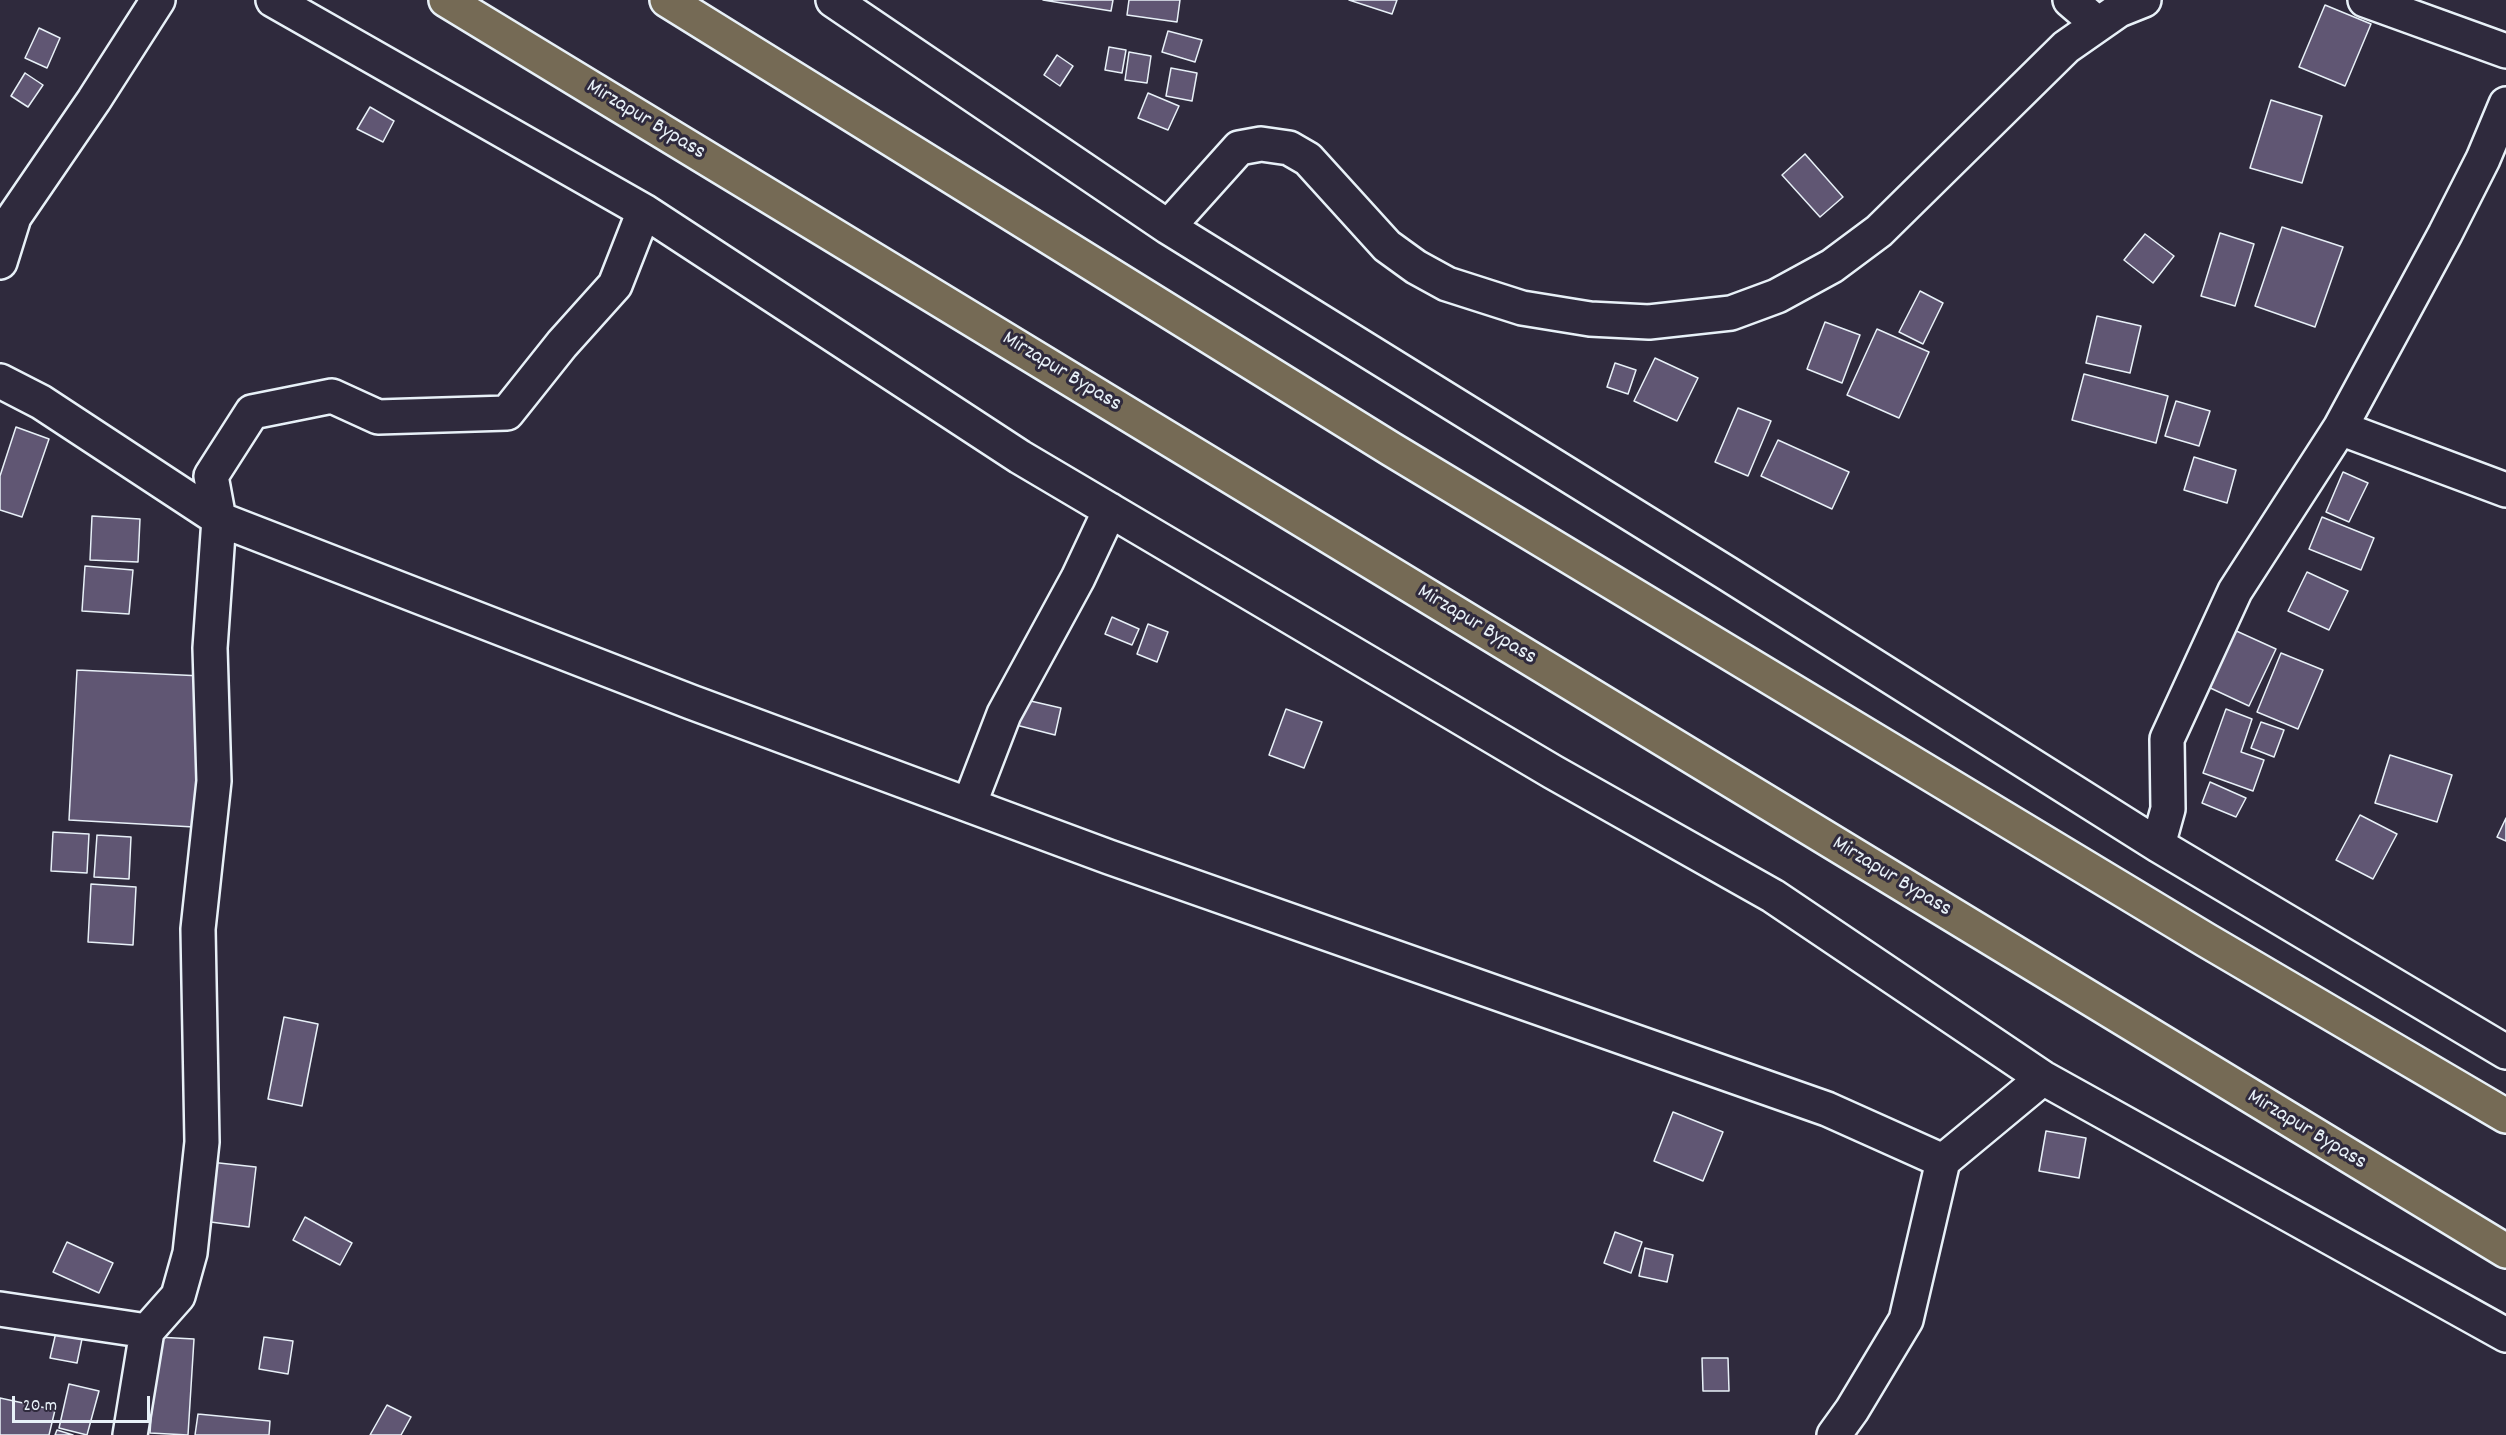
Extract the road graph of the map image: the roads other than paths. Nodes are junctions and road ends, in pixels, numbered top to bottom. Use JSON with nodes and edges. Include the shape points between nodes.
{"nodes":[{"id":1,"x":158,"y":0,"type":"edge"},
{"id":2,"x":273,"y":0,"type":"edge"},
{"id":3,"x":446,"y":0,"type":"edge"},
{"id":4,"x":667,"y":0,"type":"edge"},
{"id":5,"x":833,"y":0,"type":"edge"},
{"id":6,"x":2070,"y":0,"type":"edge"},
{"id":7,"x":2144,"y":0,"type":"edge"},
{"id":8,"x":2365,"y":0,"type":"edge"},
{"id":9,"x":2098,"y":24,"type":"junction"},
{"id":10,"x":2506,"y":51,"type":"edge"},
{"id":11,"x":2506,"y":104,"type":"edge"},
{"id":12,"x":644,"y":211,"type":"junction"},
{"id":13,"x":1168,"y":227,"type":"junction"},
{"id":14,"x":0,"y":262,"type":"edge"},
{"id":15,"x":0,"y":381,"type":"edge"},
{"id":16,"x":2340,"y":428,"type":"junction"},
{"id":17,"x":2506,"y":490,"type":"edge"},
{"id":18,"x":1110,"y":510,"type":"junction"},
{"id":19,"x":219,"y":519,"type":"junction"},
{"id":20,"x":969,"y":805,"type":"junction"},
{"id":21,"x":2158,"y":845,"type":"junction"},
{"id":22,"x":2506,"y":1052,"type":"edge"},
{"id":23,"x":2043,"y":1078,"type":"junction"},
{"id":24,"x":2506,"y":1116,"type":"edge"},
{"id":25,"x":1943,"y":1161,"type":"junction"},
{"id":26,"x":2506,"y":1251,"type":"edge"},
{"id":27,"x":0,"y":1309,"type":"edge"},
{"id":28,"x":147,"y":1331,"type":"junction"},
{"id":29,"x":2506,"y":1335,"type":"edge"},
{"id":30,"x":130,"y":1435,"type":"edge"},
{"id":31,"x":1834,"y":1435,"type":"edge"}],
"edges":[{"from":1,"to":14,"type":"street","via":[[14,218]]},
{"from":2,"to":12,"type":"street"},
{"from":3,"to":26,"type":"highway","name":"Mirzapur Bypass"},
{"from":4,"to":24,"type":"highway","via":[[1391,449]]},
{"from":5,"to":13,"type":"street"},
{"from":6,"to":9,"type":"street"},
{"from":7,"to":9,"type":"street"},
{"from":8,"to":10,"type":"street"},
{"from":9,"to":13,"type":"street","via":[[2066,47],[1878,231],[1832,266],[1777,296],[1731,313],[1649,322],[1590,319],[1522,308],[1447,284],[1387,246],[1308,159],[1289,148],[1261,144],[1239,148]]},
{"from":11,"to":16,"type":"street","via":[[2450,225]]},
{"from":12,"to":18,"type":"street","via":[[1020,457]]},
{"from":12,"to":19,"type":"street","via":[[615,285],[507,413],[378,417],[332,396],[252,412],[211,476]]},
{"from":13,"to":21,"type":"street"},
{"from":15,"to":19,"type":"street","via":[[41,402]]},
{"from":16,"to":17,"type":"street"},
{"from":16,"to":21,"type":"street","via":[[2235,591],[2167,739],[2168,809]]},
{"from":18,"to":20,"type":"street","via":[[1004,714]]},
{"from":18,"to":23,"type":"street","via":[[1553,772],[1773,896]]},
{"from":19,"to":20,"type":"street"},
{"from":19,"to":28,"type":"street","via":[[210,648],[214,781],[198,928],[202,1142],[190,1253],[178,1296]]},
{"from":20,"to":25,"type":"street","via":[[1827,1109]]},
{"from":21,"to":22,"type":"street"},
{"from":23,"to":25,"type":"street"},
{"from":23,"to":29,"type":"street"},
{"from":25,"to":31,"type":"street","via":[[1906,1320]]},
{"from":27,"to":28,"type":"street"},
{"from":28,"to":30,"type":"street"}]}
